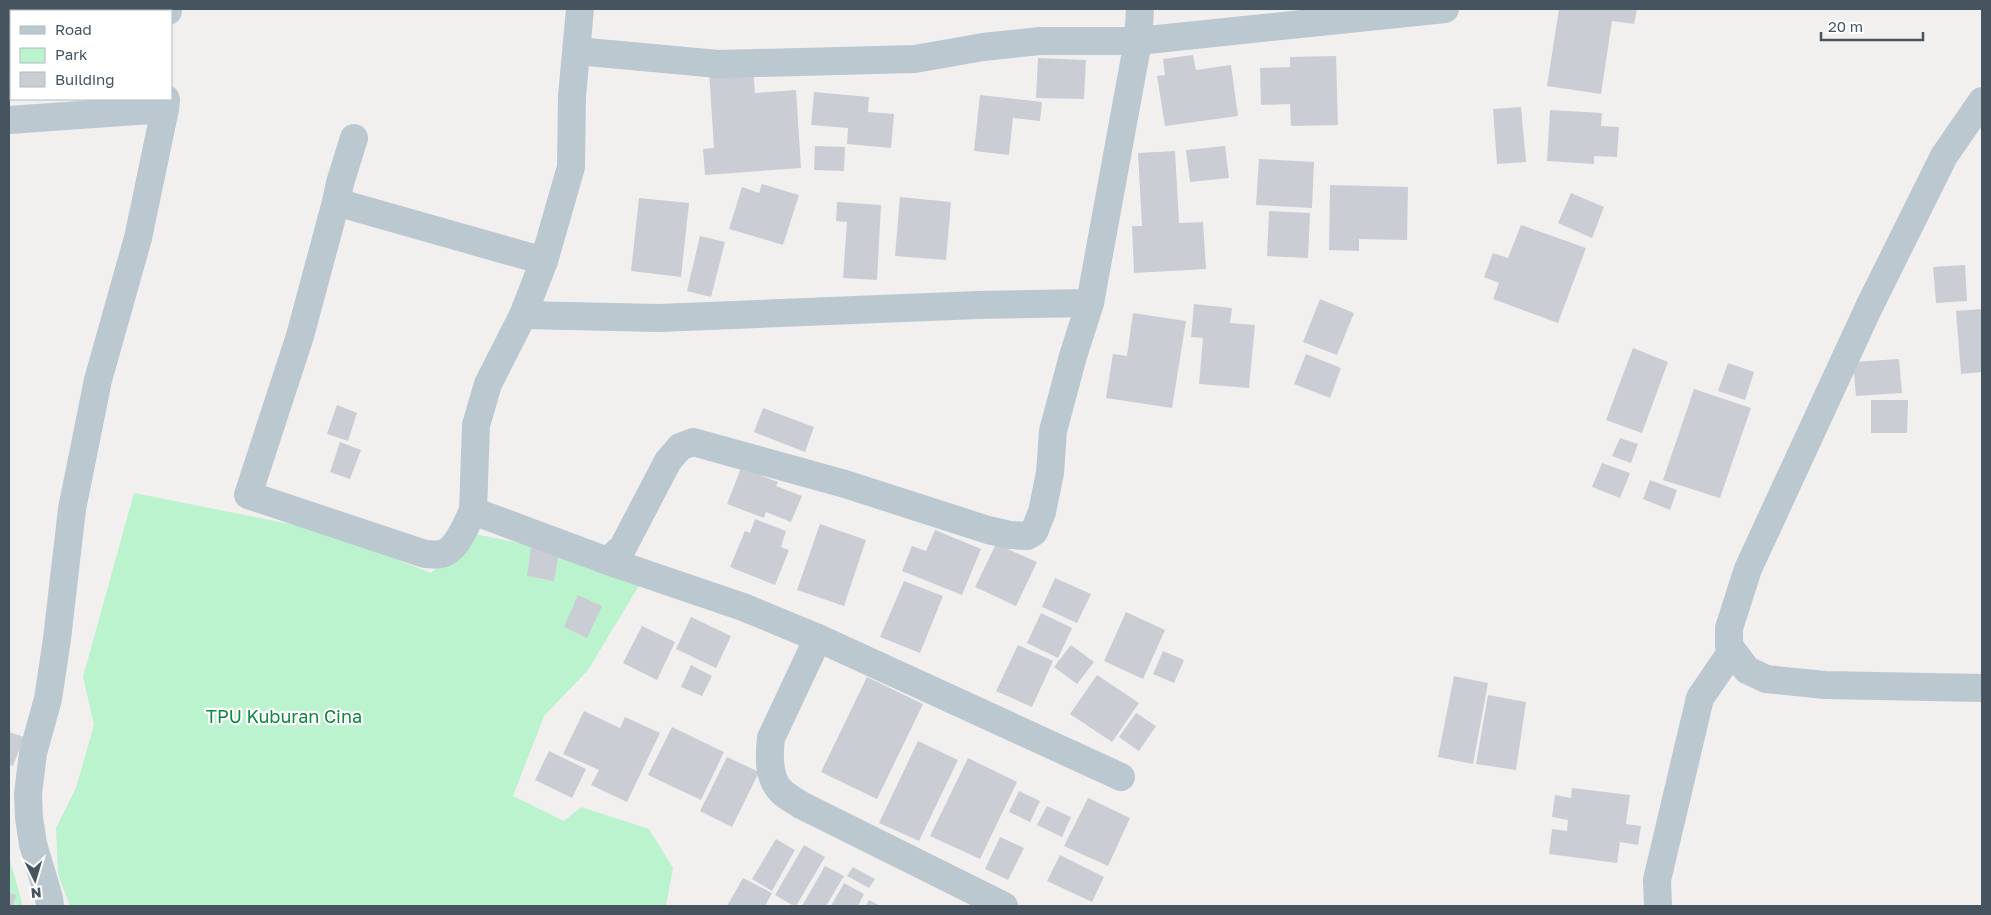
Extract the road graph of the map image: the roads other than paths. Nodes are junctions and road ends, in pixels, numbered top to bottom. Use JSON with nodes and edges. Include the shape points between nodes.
{"nodes":[{"id":1,"x":580,"y":9,"type":"edge"},
{"id":2,"x":1140,"y":9,"type":"edge"},
{"id":3,"x":1444,"y":9,"type":"edge"},
{"id":4,"x":1138,"y":40,"type":"junction"},
{"id":5,"x":577,"y":51,"type":"junction"},
{"id":6,"x":1982,"y":101,"type":"edge"},
{"id":7,"x":165,"y":104,"type":"edge"},
{"id":8,"x":9,"y":120,"type":"edge"},
{"id":9,"x":354,"y":138,"type":"dead end"},
{"id":10,"x":336,"y":202,"type":"junction"},
{"id":11,"x":544,"y":261,"type":"junction"},
{"id":12,"x":1090,"y":303,"type":"junction"},
{"id":13,"x":523,"y":315,"type":"junction"},
{"id":14,"x":473,"y":511,"type":"junction"},
{"id":15,"x":606,"y":560,"type":"junction"},
{"id":16,"x":818,"y":638,"type":"junction"},
{"id":17,"x":1732,"y":651,"type":"junction"},
{"id":18,"x":1982,"y":688,"type":"edge"},
{"id":19,"x":1121,"y":777,"type":"dead end"},
{"id":20,"x":50,"y":906,"type":"edge"},
{"id":21,"x":1004,"y":906,"type":"edge"},
{"id":22,"x":1658,"y":906,"type":"edge"}],
"edges":[{"from":1,"to":5,"type":"street"},
{"from":2,"to":4,"type":"street"},
{"from":3,"to":4,"type":"street"},
{"from":4,"to":5,"type":"street","via":[[1040,41],[915,59],[727,64]]},
{"from":4,"to":12,"type":"street"},
{"from":5,"to":11,"type":"street","via":[[570,167]]},
{"from":6,"to":17,"type":"street","via":[[1944,156],[1869,307],[1748,569],[1729,628]]},
{"from":7,"to":8,"type":"street"},
{"from":7,"to":20,"type":"street","via":[[138,238],[98,380],[72,509],[48,699],[33,753],[29,818]]},
{"from":9,"to":10,"type":"street"},
{"from":10,"to":11,"type":"street"},
{"from":10,"to":14,"type":"street","via":[[300,336],[248,495],[425,554],[440,555],[454,546]]},
{"from":11,"to":13,"type":"street"},
{"from":12,"to":13,"type":"street","via":[[659,318]]},
{"from":12,"to":15,"type":"street","via":[[1053,431],[1050,472],[1042,512],[1034,532],[1026,536],[988,530],[845,484],[693,442],[680,447],[668,461],[623,547]]},
{"from":13,"to":14,"type":"street","via":[[488,384],[476,425]]},
{"from":14,"to":15,"type":"street"},
{"from":15,"to":16,"type":"street","via":[[743,607]]},
{"from":16,"to":19,"type":"street"},
{"from":16,"to":21,"type":"street","via":[[772,738],[771,771],[780,790],[801,805]]},
{"from":17,"to":18,"type":"street","via":[[1747,670],[1766,679],[1825,685]]},
{"from":17,"to":22,"type":"street","via":[[1700,698],[1657,880]]}]}
